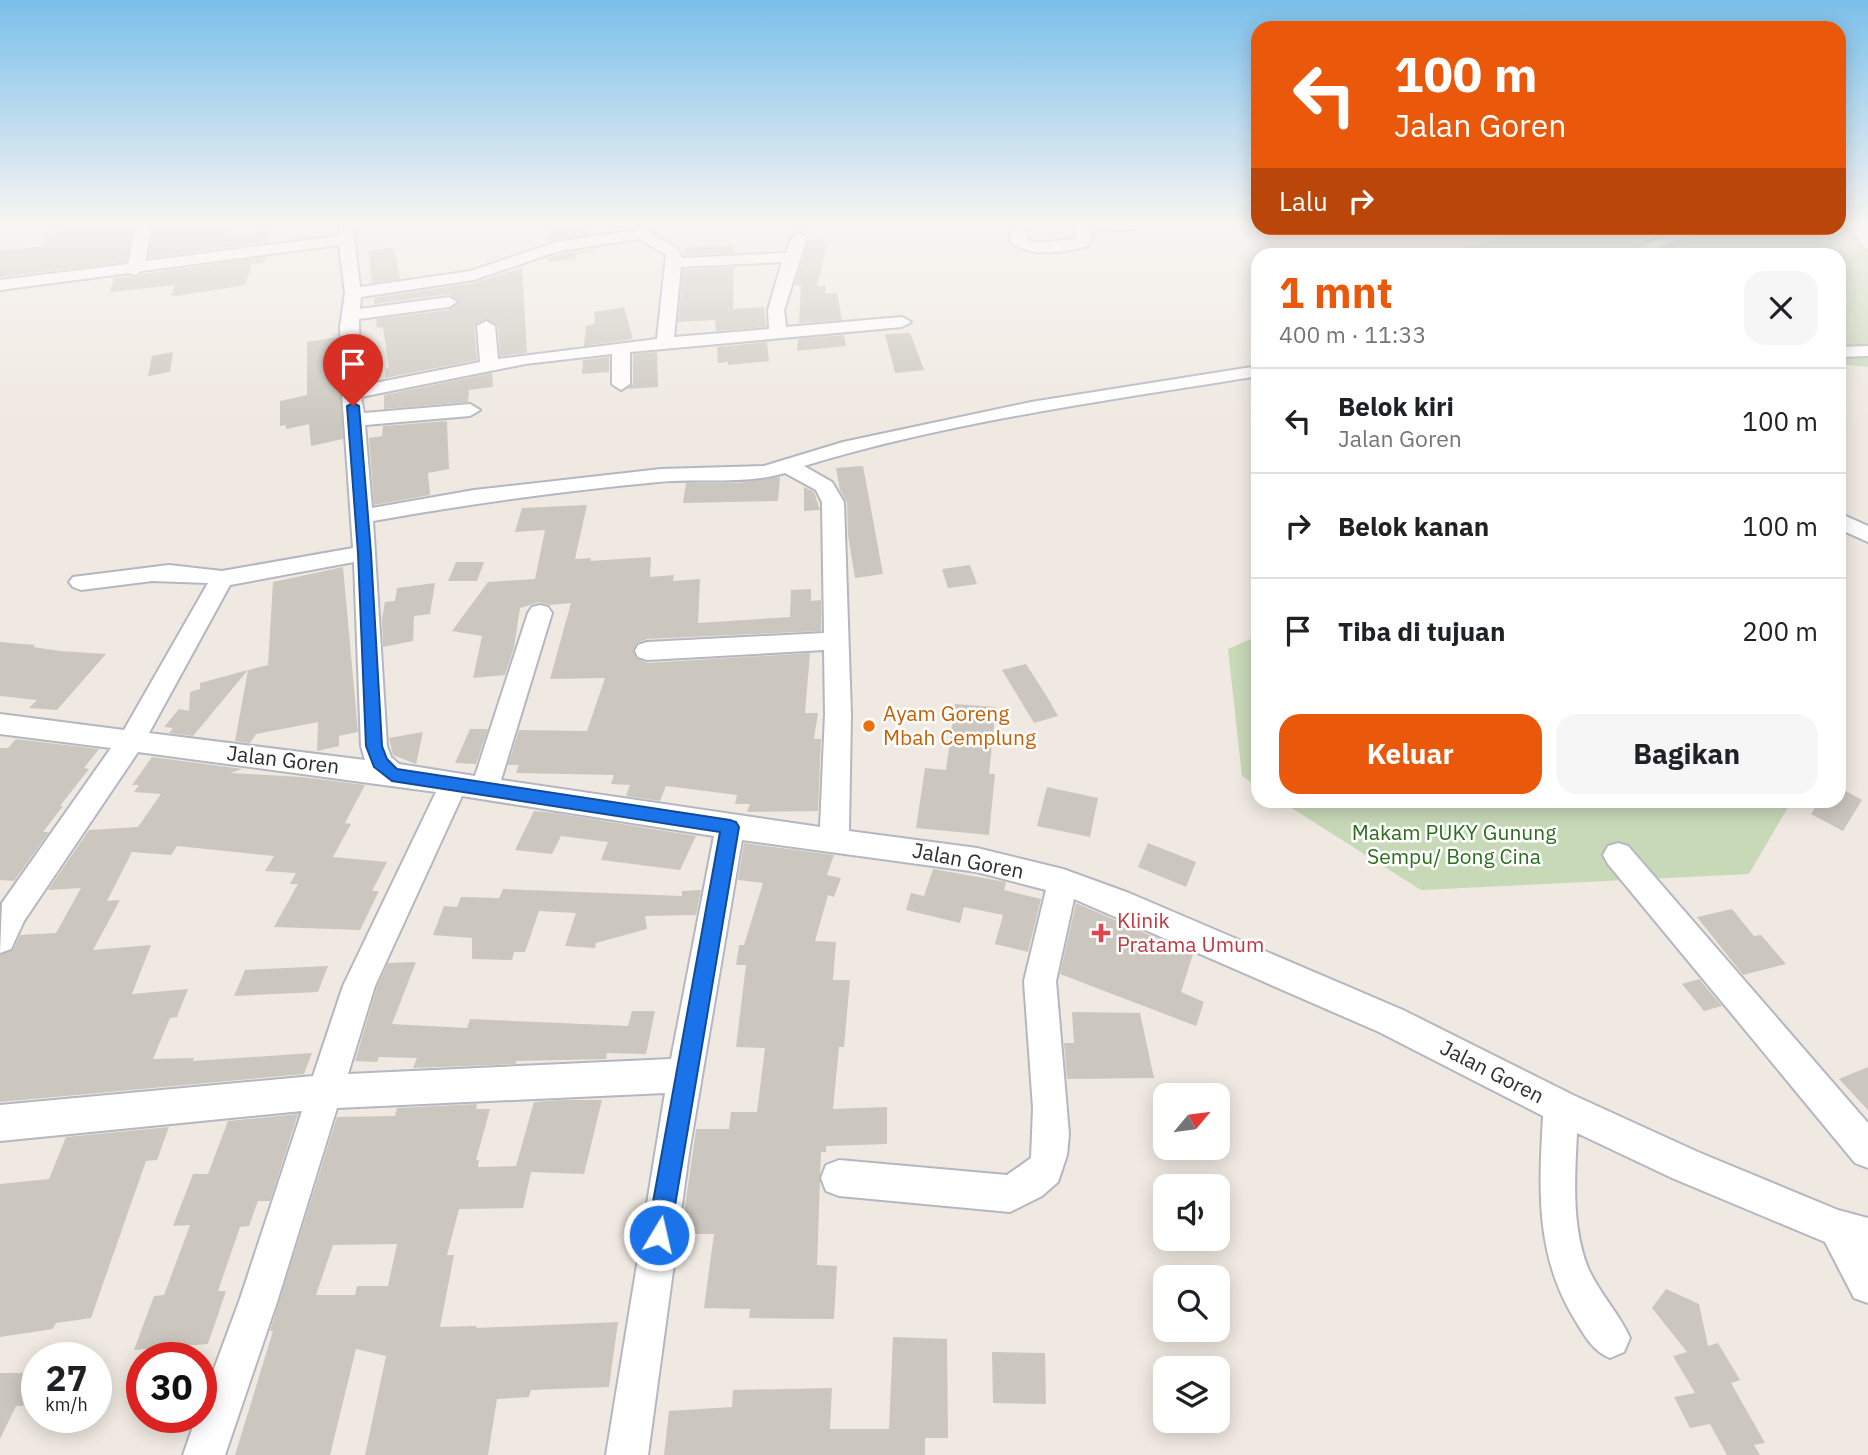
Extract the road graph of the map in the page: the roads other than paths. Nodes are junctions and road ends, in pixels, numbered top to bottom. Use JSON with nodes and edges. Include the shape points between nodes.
{"nodes":[{"id":1,"x":351,"y":292,"type":"edge"},
{"id":2,"x":403,"y":292,"type":"edge"},
{"id":3,"x":669,"y":292,"type":"edge"},
{"id":4,"x":781,"y":292,"type":"edge"},
{"id":5,"x":449,"y":302,"type":"dead end"},
{"id":6,"x":352,"y":304,"type":"junction"},
{"id":7,"x":902,"y":322,"type":"dead end"},
{"id":8,"x":486,"y":326,"type":"dead end"},
{"id":9,"x":778,"y":333,"type":"junction"},
{"id":10,"x":665,"y":343,"type":"junction"},
{"id":11,"x":621,"y":348,"type":"junction"},
{"id":12,"x":1868,"y":351,"type":"edge"},
{"id":13,"x":1846,"y":353,"type":"edge"},
{"id":14,"x":489,"y":365,"type":"junction"},
{"id":15,"x":1251,"y":372,"type":"edge"},
{"id":16,"x":621,"y":384,"type":"dead end"},
{"id":17,"x":351,"y":393,"type":"junction"},
{"id":18,"x":470,"y":410,"type":"dead end"},
{"id":19,"x":355,"y":420,"type":"junction"},
{"id":20,"x":786,"y":466,"type":"junction"},
{"id":21,"x":362,"y":516,"type":"junction"},
{"id":22,"x":1846,"y":524,"type":"edge"},
{"id":23,"x":1868,"y":535,"type":"edge"},
{"id":24,"x":365,"y":553,"type":"junction"},
{"id":25,"x":222,"y":579,"type":"junction"},
{"id":26,"x":81,"y":582,"type":"dead end"},
{"id":27,"x":540,"y":612,"type":"dead end"},
{"id":28,"x":836,"y":641,"type":"junction"},
{"id":29,"x":647,"y":651,"type":"dead end"},
{"id":30,"x":0,"y":724,"type":"edge"},
{"id":31,"x":131,"y":741,"type":"junction"},
{"id":32,"x":374,"y":746,"type":"junction"},
{"id":33,"x":336,"y":767,"type":"junction"},
{"id":34,"x":392,"y":775,"type":"junction"},
{"id":35,"x":469,"y":786,"type":"junction"},
{"id":36,"x":730,"y":827,"type":"junction"},
{"id":37,"x":834,"y":840,"type":"junction"},
{"id":38,"x":1618,"y":855,"type":"dead end"},
{"id":39,"x":1063,"y":882,"type":"junction"},
{"id":40,"x":0,"y":939,"type":"edge"},
{"id":41,"x":687,"y":1075,"type":"junction"},
{"id":42,"x":325,"y":1092,"type":"junction"},
{"id":43,"x":1561,"y":1107,"type":"junction"},
{"id":44,"x":0,"y":1123,"type":"edge"},
{"id":45,"x":1868,"y":1150,"type":"edge"},
{"id":46,"x":839,"y":1178,"type":"dead end"},
{"id":47,"x":1853,"y":1233,"type":"edge"},
{"id":48,"x":1868,"y":1284,"type":"edge"},
{"id":49,"x":1609,"y":1338,"type":"dead end"},
{"id":50,"x":204,"y":1455,"type":"edge"},
{"id":51,"x":627,"y":1455,"type":"edge"}],
"edges":[{"from":1,"to":6,"type":"street"},
{"from":2,"to":6,"type":"street"},
{"from":3,"to":10,"type":"street"},
{"from":4,"to":9,"type":"street","via":[[776,310]]},
{"from":5,"to":6,"type":"street"},
{"from":6,"to":17,"type":"street"},
{"from":7,"to":9,"type":"street"},
{"from":8,"to":14,"type":"street"},
{"from":9,"to":10,"type":"street"},
{"from":10,"to":11,"type":"street"},
{"from":11,"to":14,"type":"street"},
{"from":11,"to":16,"type":"street"},
{"from":12,"to":13,"type":"street"},
{"from":14,"to":17,"type":"street"},
{"from":15,"to":20,"type":"street","via":[[1031,408],[843,448]]},
{"from":17,"to":19,"type":"street"},
{"from":18,"to":19,"type":"street"},
{"from":19,"to":21,"type":"street"},
{"from":20,"to":21,"type":"street","via":[[765,472],[680,474],[474,496]]},
{"from":20,"to":28,"type":"street","via":[[825,486],[833,502]]},
{"from":21,"to":24,"type":"street"},
{"from":22,"to":23,"type":"street"},
{"from":24,"to":25,"type":"street"},
{"from":24,"to":32,"type":"street"},
{"from":25,"to":26,"type":"street","via":[[171,571]]},
{"from":25,"to":31,"type":"street"},
{"from":27,"to":35,"type":"street"},
{"from":28,"to":29,"type":"street"},
{"from":28,"to":37,"type":"street"},
{"from":30,"to":31,"type":"street","name":"Jalan Goren"},
{"from":31,"to":33,"type":"street","name":"Jalan Goren"},
{"from":31,"to":40,"type":"street","via":[[13,912]]},
{"from":32,"to":33,"type":"street","via":[[361,761]]},
{"from":32,"to":34,"type":"street","via":[[380,763]]},
{"from":33,"to":34,"type":"street","name":"Jalan Goren"},
{"from":34,"to":35,"type":"street","name":"Jalan Goren"},
{"from":35,"to":36,"type":"street","name":"Jalan Goren"},
{"from":35,"to":42,"type":"street","via":[[359,986]]},
{"from":36,"to":37,"type":"street","name":"Jalan Goren"},
{"from":36,"to":41,"type":"street"},
{"from":37,"to":39,"type":"street","name":"Jalan Goren","via":[[977,859]]},
{"from":38,"to":45,"type":"street"},
{"from":39,"to":43,"type":"street","name":"Jalan Goren","via":[[1391,1021]]},
{"from":39,"to":46,"type":"street","via":[[1040,982],[1048,1096],[1046,1168],[1010,1194]]},
{"from":41,"to":42,"type":"street"},
{"from":41,"to":51,"type":"street","via":[[671,1153]]},
{"from":42,"to":44,"type":"street"},
{"from":42,"to":50,"type":"street"},
{"from":43,"to":47,"type":"street","name":"Jalan Goren","via":[[1685,1165]]},
{"from":43,"to":49,"type":"street","via":[[1561,1236],[1569,1269]]},
{"from":47,"to":48,"type":"street"}]}
